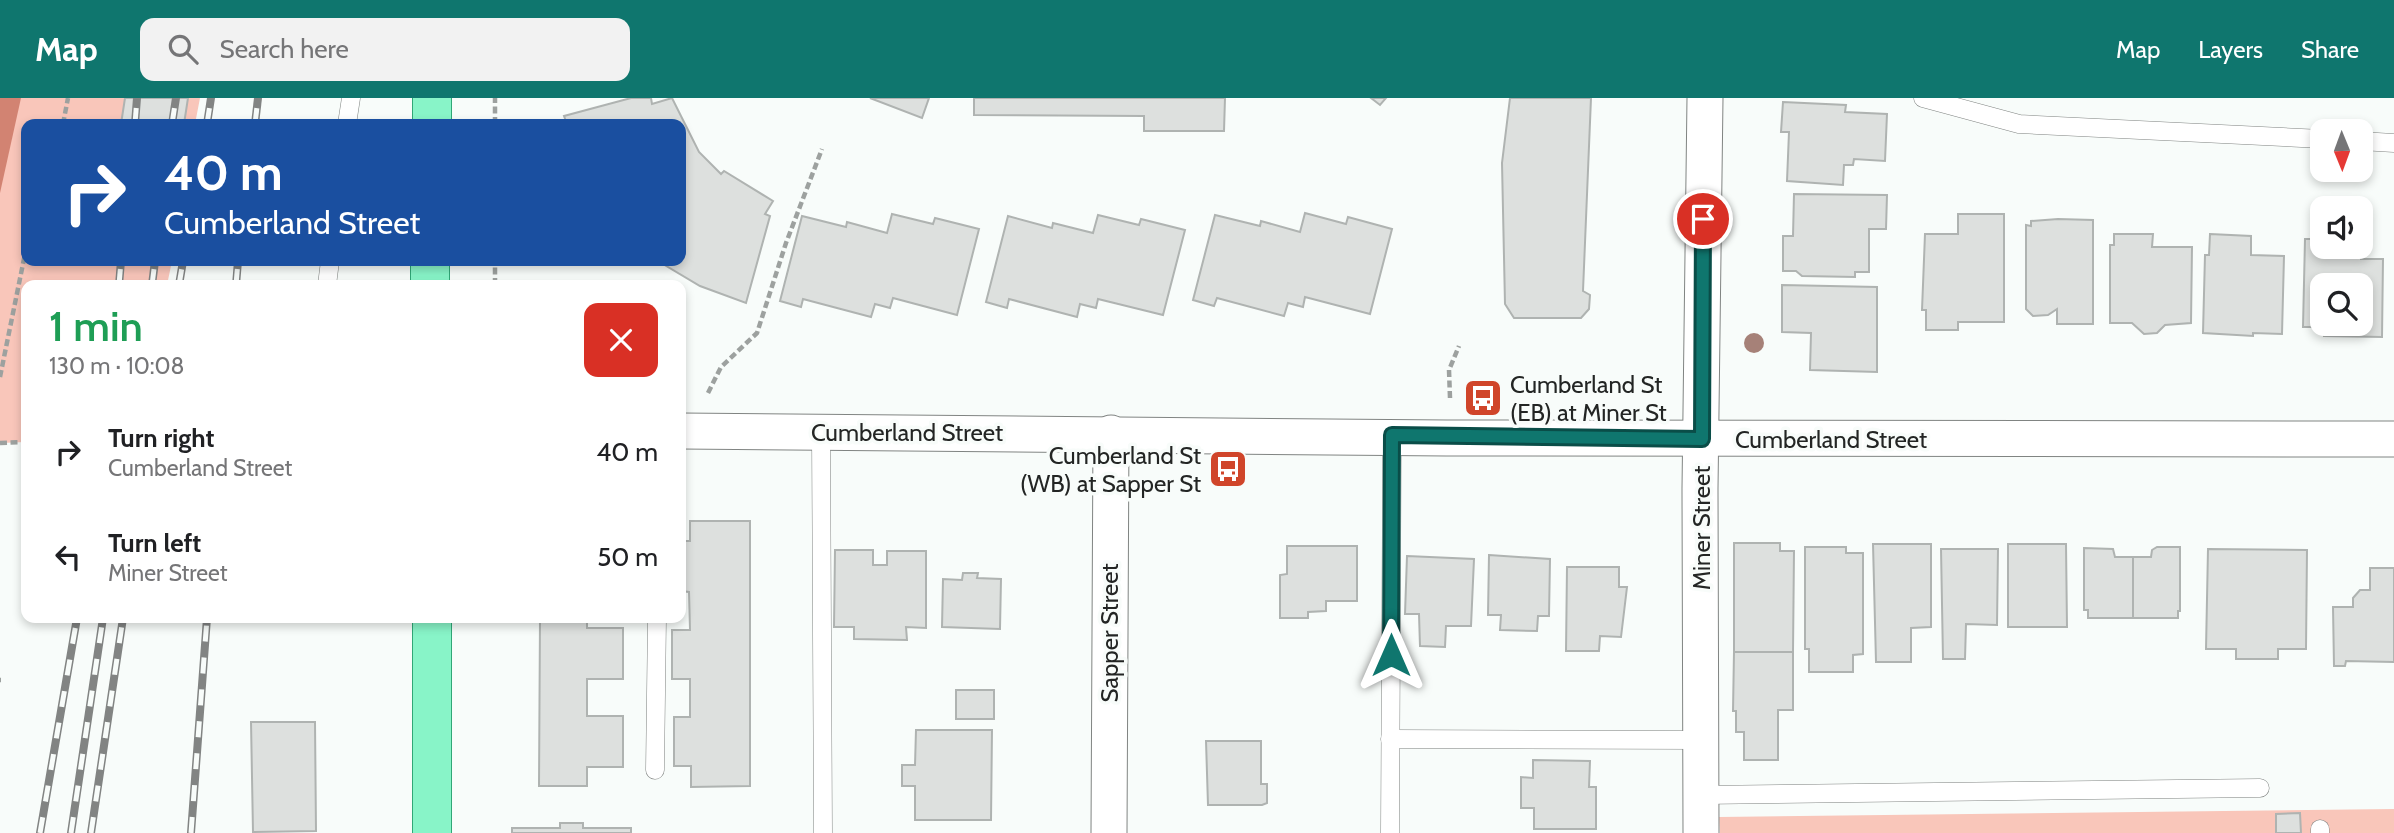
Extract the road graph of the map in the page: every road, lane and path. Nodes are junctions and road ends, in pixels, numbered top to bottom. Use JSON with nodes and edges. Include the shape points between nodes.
{"nodes":[{"id":1,"x":68,"y":98,"type":"edge"},
{"id":2,"x":351,"y":98,"type":"edge"},
{"id":3,"x":432,"y":98,"type":"edge"},
{"id":4,"x":495,"y":98,"type":"edge"},
{"id":5,"x":1706,"y":98,"type":"edge"},
{"id":6,"x":1923,"y":98,"type":"edge"},
{"id":7,"x":64,"y":119,"type":"edge"},
{"id":8,"x":348,"y":119,"type":"edge"},
{"id":9,"x":432,"y":119,"type":"edge"},
{"id":10,"x":495,"y":119,"type":"edge"},
{"id":11,"x":2310,"y":138,"type":"edge"},
{"id":12,"x":2373,"y":141,"type":"edge"},
{"id":13,"x":2394,"y":142,"type":"edge"},
{"id":14,"x":822,"y":149,"type":"dead end"},
{"id":15,"x":23,"y":266,"type":"edge"},
{"id":16,"x":1459,"y":346,"type":"dead end"},
{"id":17,"x":0,"y":377,"type":"edge"},
{"id":18,"x":707,"y":398,"type":"dead end"},
{"id":19,"x":1450,"y":398,"type":"dead end"},
{"id":20,"x":686,"y":431,"type":"edge"},
{"id":21,"x":821,"y":432,"type":"junction"},
{"id":22,"x":1111,"y":433,"type":"junction"},
{"id":23,"x":1392,"y":435,"type":"junction"},
{"id":24,"x":1702,"y":439,"type":"junction"},
{"id":25,"x":2394,"y":439,"type":"edge"},
{"id":26,"x":21,"y":442,"type":"edge"},
{"id":27,"x":0,"y":443,"type":"edge"},
{"id":28,"x":414,"y":623,"type":"edge"},
{"id":29,"x":432,"y":623,"type":"edge"},
{"id":30,"x":657,"y":623,"type":"edge"},
{"id":31,"x":432,"y":668,"type":"junction"},
{"id":32,"x":1390,"y":739,"type":"junction"},
{"id":33,"x":1702,"y":740,"type":"junction"},
{"id":34,"x":655,"y":770,"type":"dead end"},
{"id":35,"x":2260,"y":788,"type":"dead end"},
{"id":36,"x":1701,"y":795,"type":"junction"},
{"id":37,"x":432,"y":833,"type":"edge"},
{"id":38,"x":822,"y":833,"type":"edge"},
{"id":39,"x":1109,"y":833,"type":"edge"},
{"id":40,"x":1390,"y":833,"type":"edge"},
{"id":41,"x":1701,"y":833,"type":"edge"}],
"edges":[{"from":1,"to":7,"type":"path"},
{"from":2,"to":8,"type":"lane"},
{"from":3,"to":9,"type":"main road"},
{"from":4,"to":10,"type":"path"},
{"from":5,"to":24,"type":"street","name":"Miner Street"},
{"from":6,"to":11,"type":"lane","via":[[2019,124]]},
{"from":12,"to":13,"type":"lane"},
{"from":14,"to":18,"type":"path","via":[[757,333],[721,367]]},
{"from":15,"to":17,"type":"path"},
{"from":16,"to":19,"type":"path","via":[[1449,370]]},
{"from":20,"to":21,"type":"street","name":"Cumberland Street"},
{"from":21,"to":22,"type":"street","name":"Cumberland Street"},
{"from":21,"to":38,"type":"lane"},
{"from":22,"to":23,"type":"street","name":"Cumberland Street"},
{"from":22,"to":39,"type":"street","name":"Sapper Street"},
{"from":23,"to":24,"type":"street","name":"Cumberland Street"},
{"from":23,"to":32,"type":"lane"},
{"from":24,"to":25,"type":"street","name":"Cumberland Street"},
{"from":24,"to":33,"type":"street","name":"Miner Street"},
{"from":26,"to":27,"type":"path"},
{"from":28,"to":31,"type":"lane"},
{"from":29,"to":31,"type":"main road"},
{"from":30,"to":34,"type":"lane"},
{"from":31,"to":37,"type":"main road"},
{"from":32,"to":33,"type":"lane"},
{"from":32,"to":40,"type":"lane"},
{"from":33,"to":36,"type":"street","name":"Miner Street"},
{"from":35,"to":36,"type":"lane"},
{"from":36,"to":41,"type":"street","name":"Miner Street"}]}
